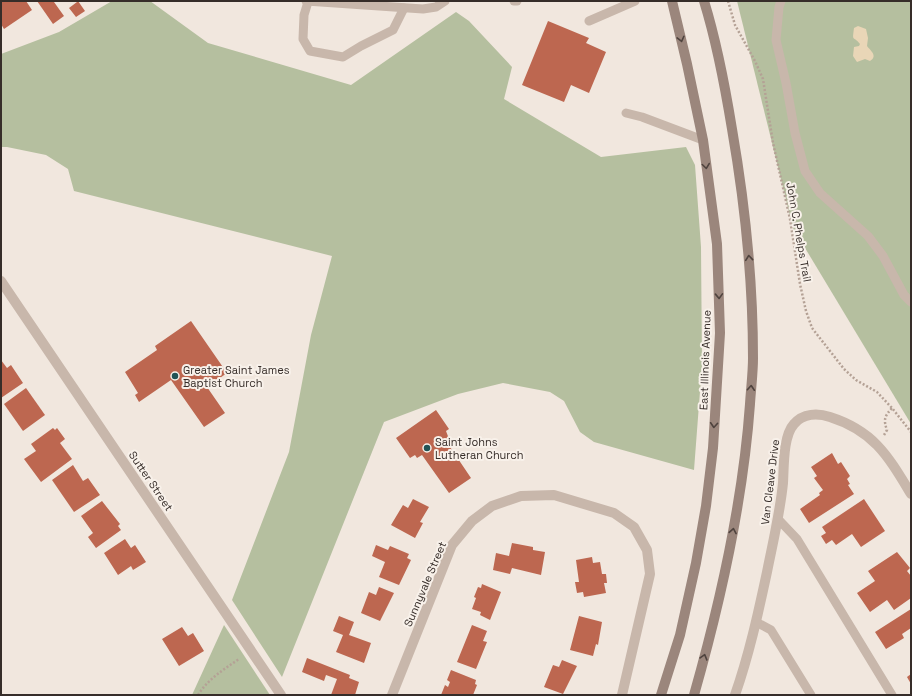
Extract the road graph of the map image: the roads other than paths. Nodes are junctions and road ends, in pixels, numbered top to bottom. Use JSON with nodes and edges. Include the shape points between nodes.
{"nodes":[{"id":1,"x":307,"y":1,"type":"edge"},
{"id":2,"x":444,"y":1,"type":"edge"},
{"id":3,"x":514,"y":1,"type":"edge"},
{"id":4,"x":517,"y":1,"type":"edge"},
{"id":5,"x":635,"y":1,"type":"edge"},
{"id":6,"x":672,"y":1,"type":"edge"},
{"id":7,"x":704,"y":1,"type":"edge"},
{"id":8,"x":781,"y":1,"type":"edge"},
{"id":9,"x":404,"y":8,"type":"junction"},
{"id":10,"x":589,"y":21,"type":"dead end"},
{"id":11,"x":626,"y":113,"type":"dead end"},
{"id":12,"x":703,"y":140,"type":"junction"},
{"id":13,"x":1,"y":281,"type":"edge"},
{"id":14,"x":911,"y":302,"type":"edge"},
{"id":15,"x":911,"y":494,"type":"edge"},
{"id":16,"x":778,"y":519,"type":"junction"},
{"id":17,"x":756,"y":622,"type":"junction"},
{"id":18,"x":281,"y":695,"type":"edge"},
{"id":19,"x":392,"y":695,"type":"edge"},
{"id":20,"x":622,"y":695,"type":"edge"},
{"id":21,"x":661,"y":695,"type":"edge"},
{"id":22,"x":694,"y":695,"type":"edge"},
{"id":23,"x":735,"y":695,"type":"edge"},
{"id":24,"x":811,"y":695,"type":"edge"},
{"id":25,"x":892,"y":695,"type":"edge"}],
"edges":[{"from":1,"to":9,"type":"lane"},
{"from":1,"to":9,"type":"lane","via":[[303,39],[310,51],[344,57],[392,30]]},
{"from":2,"to":9,"type":"lane","via":[[436,7]]},
{"from":3,"to":4,"type":"lane"},
{"from":5,"to":10,"type":"lane"},
{"from":6,"to":12,"type":"main road","name":"East Illinois Avenue","one_way":true},
{"from":22,"to":7,"type":"main road","one_way":true,"via":[[725,573],[741,486],[753,359],[750,272],[739,171],[724,82]]},
{"from":8,"to":14,"type":"lane","via":[[778,7],[776,40],[805,171],[820,192],[868,236],[883,256],[904,295]]},
{"from":11,"to":12,"type":"lane"},
{"from":12,"to":21,"type":"main road","name":"East Illinois Avenue","one_way":true,"via":[[717,244],[720,326],[713,448],[706,506],[694,570],[680,635]]},
{"from":13,"to":18,"type":"street","name":"Sutter Street"},
{"from":15,"to":16,"type":"street","name":"Van Cleave Drive","via":[[876,443],[862,431],[846,422],[821,414],[806,415],[794,424],[787,437]]},
{"from":16,"to":17,"type":"street","name":"Van Cleave Drive"},
{"from":16,"to":25,"type":"lane","via":[[797,539]]},
{"from":17,"to":23,"type":"street","name":"Van Cleave Drive"},
{"from":17,"to":24,"type":"lane","via":[[771,630]]},
{"from":19,"to":20,"type":"street","name":"Sunnyvale Street","via":[[452,545],[472,521],[492,506],[521,496],[554,495],[614,513],[634,527],[647,550],[650,574]]}]}
